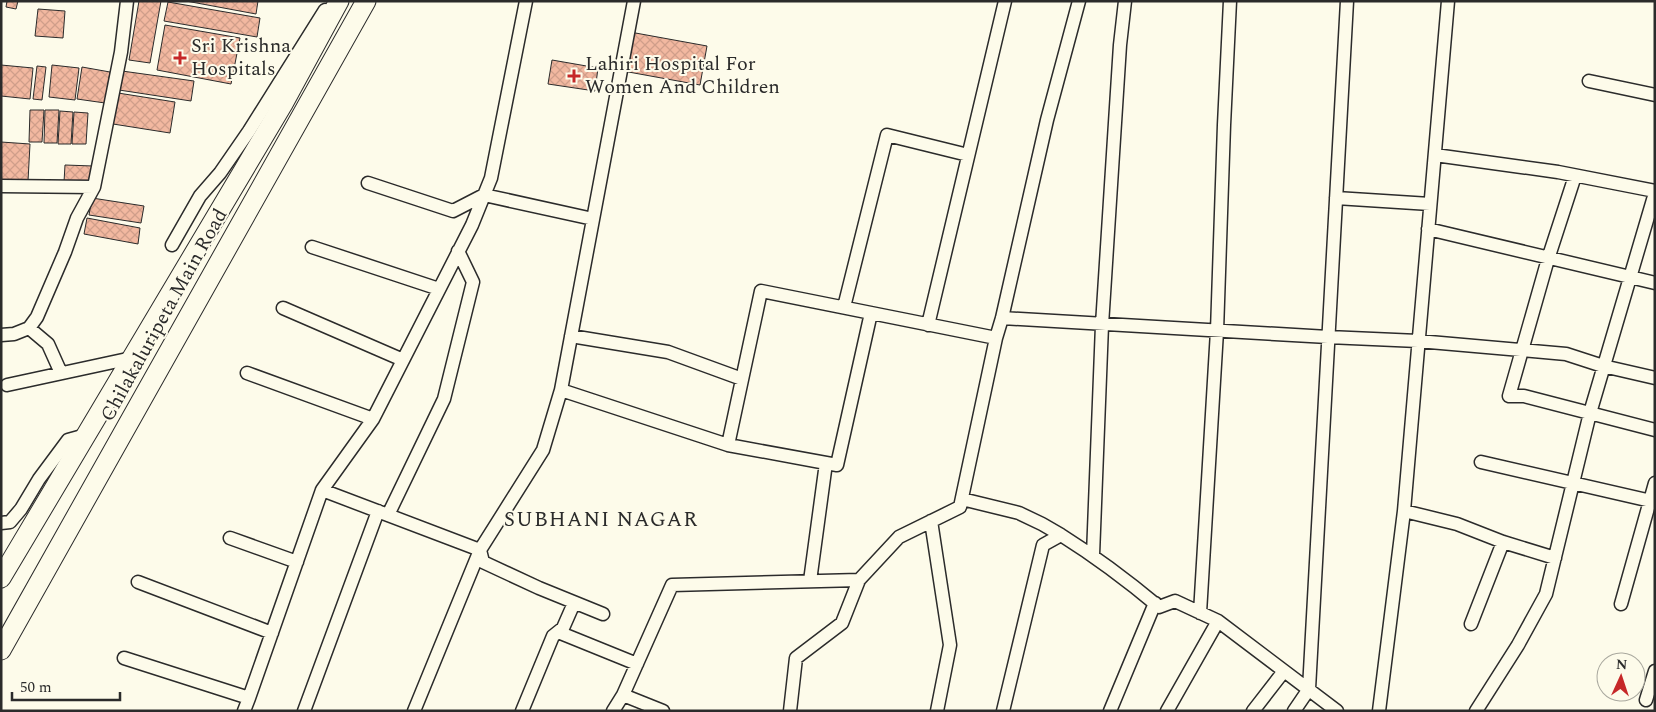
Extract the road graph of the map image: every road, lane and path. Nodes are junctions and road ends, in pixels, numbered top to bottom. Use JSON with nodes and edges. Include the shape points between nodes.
{"nodes":[{"id":1,"x":127,"y":1,"type":"edge"},
{"id":2,"x":366,"y":1,"type":"edge"},
{"id":3,"x":526,"y":1,"type":"edge"},
{"id":4,"x":634,"y":1,"type":"edge"},
{"id":5,"x":1005,"y":1,"type":"edge"},
{"id":6,"x":1079,"y":1,"type":"edge"},
{"id":7,"x":1125,"y":1,"type":"edge"},
{"id":8,"x":1230,"y":1,"type":"edge"},
{"id":9,"x":1347,"y":1,"type":"edge"},
{"id":10,"x":1448,"y":1,"type":"edge"},
{"id":11,"x":335,"y":3,"type":"edge"},
{"id":12,"x":1589,"y":81,"type":"dead end"},
{"id":13,"x":1655,"y":95,"type":"edge"},
{"id":14,"x":968,"y":154,"type":"junction"},
{"id":15,"x":1434,"y":155,"type":"junction"},
{"id":16,"x":1574,"y":176,"type":"junction"},
{"id":17,"x":368,"y":183,"type":"dead end"},
{"id":18,"x":1,"y":186,"type":"edge"},
{"id":19,"x":94,"y":187,"type":"junction"},
{"id":20,"x":1655,"y":192,"type":"edge"},
{"id":21,"x":484,"y":195,"type":"junction"},
{"id":22,"x":1336,"y":198,"type":"junction"},
{"id":23,"x":1430,"y":204,"type":"junction"},
{"id":24,"x":593,"y":219,"type":"junction"},
{"id":25,"x":1428,"y":229,"type":"junction"},
{"id":26,"x":1642,"y":234,"type":"junction"},
{"id":27,"x":1655,"y":238,"type":"edge"},
{"id":28,"x":172,"y":245,"type":"dead end"},
{"id":29,"x":312,"y":247,"type":"dead end"},
{"id":30,"x":458,"y":251,"type":"junction"},
{"id":31,"x":1548,"y":259,"type":"junction"},
{"id":32,"x":1628,"y":278,"type":"junction"},
{"id":33,"x":1655,"y":284,"type":"edge"},
{"id":34,"x":439,"y":288,"type":"junction"},
{"id":35,"x":844,"y":307,"type":"junction"},
{"id":36,"x":283,"y":308,"type":"dead end"},
{"id":37,"x":871,"y":313,"type":"junction"},
{"id":38,"x":1002,"y":318,"type":"junction"},
{"id":39,"x":928,"y":325,"type":"junction"},
{"id":40,"x":1102,"y":325,"type":"junction"},
{"id":41,"x":29,"y":328,"type":"junction"},
{"id":42,"x":1217,"y":331,"type":"junction"},
{"id":43,"x":1,"y":335,"type":"edge"},
{"id":44,"x":572,"y":336,"type":"junction"},
{"id":45,"x":996,"y":338,"type":"junction"},
{"id":46,"x":1328,"y":338,"type":"junction"},
{"id":47,"x":1418,"y":341,"type":"junction"},
{"id":48,"x":1523,"y":351,"type":"junction"},
{"id":49,"x":132,"y":358,"type":"junction"},
{"id":50,"x":403,"y":360,"type":"junction"},
{"id":51,"x":1603,"y":366,"type":"junction"},
{"id":52,"x":246,"y":372,"type":"dead end"},
{"id":53,"x":61,"y":373,"type":"junction"},
{"id":54,"x":1655,"y":378,"type":"edge"},
{"id":55,"x":742,"y":379,"type":"junction"},
{"id":56,"x":7,"y":385,"type":"dead end"},
{"id":57,"x":562,"y":390,"type":"junction"},
{"id":58,"x":1590,"y":413,"type":"junction"},
{"id":59,"x":373,"y":419,"type":"junction"},
{"id":60,"x":1655,"y":430,"type":"edge"},
{"id":61,"x":86,"y":435,"type":"junction"},
{"id":62,"x":728,"y":445,"type":"junction"},
{"id":63,"x":1481,"y":462,"type":"dead end"},
{"id":64,"x":826,"y":463,"type":"junction"},
{"id":65,"x":1573,"y":483,"type":"junction"},
{"id":66,"x":1655,"y":483,"type":"edge"},
{"id":67,"x":322,"y":490,"type":"junction"},
{"id":68,"x":962,"y":499,"type":"junction"},
{"id":69,"x":1652,"y":502,"type":"edge"},
{"id":70,"x":1404,"y":511,"type":"junction"},
{"id":71,"x":383,"y":513,"type":"junction"},
{"id":72,"x":931,"y":521,"type":"junction"},
{"id":73,"x":1,"y":523,"type":"edge"},
{"id":74,"x":1062,"y":535,"type":"junction"},
{"id":75,"x":230,"y":538,"type":"dead end"},
{"id":76,"x":1503,"y":542,"type":"junction"},
{"id":77,"x":480,"y":550,"type":"junction"},
{"id":78,"x":1093,"y":555,"type":"junction"},
{"id":79,"x":1555,"y":558,"type":"junction"},
{"id":80,"x":297,"y":562,"type":"junction"},
{"id":81,"x":1,"y":578,"type":"edge"},
{"id":82,"x":859,"y":580,"type":"junction"},
{"id":83,"x":138,"y":582,"type":"dead end"},
{"id":84,"x":810,"y":582,"type":"junction"},
{"id":85,"x":574,"y":602,"type":"junction"},
{"id":86,"x":1155,"y":603,"type":"junction"},
{"id":87,"x":1621,"y":604,"type":"dead end"},
{"id":88,"x":1200,"y":613,"type":"junction"},
{"id":89,"x":603,"y":614,"type":"dead end"},
{"id":90,"x":1218,"y":622,"type":"junction"},
{"id":91,"x":1471,"y":624,"type":"dead end"},
{"id":92,"x":558,"y":632,"type":"junction"},
{"id":93,"x":272,"y":633,"type":"junction"},
{"id":94,"x":1,"y":650,"type":"edge"},
{"id":95,"x":124,"y":658,"type":"dead end"},
{"id":96,"x":637,"y":664,"type":"junction"},
{"id":97,"x":1284,"y":671,"type":"junction"},
{"id":98,"x":1655,"y":671,"type":"edge"},
{"id":99,"x":1309,"y":689,"type":"junction"},
{"id":100,"x":623,"y":695,"type":"junction"},
{"id":101,"x":249,"y":698,"type":"junction"},
{"id":102,"x":1646,"y":700,"type":"dead end"},
{"id":103,"x":244,"y":711,"type":"edge"},
{"id":104,"x":304,"y":711,"type":"edge"},
{"id":105,"x":414,"y":711,"type":"edge"},
{"id":106,"x":522,"y":711,"type":"edge"},
{"id":107,"x":613,"y":711,"type":"edge"},
{"id":108,"x":663,"y":711,"type":"edge"},
{"id":109,"x":790,"y":711,"type":"edge"},
{"id":110,"x":937,"y":711,"type":"edge"},
{"id":111,"x":1003,"y":711,"type":"edge"},
{"id":112,"x":1110,"y":711,"type":"edge"},
{"id":113,"x":1167,"y":711,"type":"edge"},
{"id":114,"x":1253,"y":711,"type":"edge"},
{"id":115,"x":1294,"y":711,"type":"edge"},
{"id":116,"x":1337,"y":711,"type":"edge"},
{"id":117,"x":1379,"y":711,"type":"edge"},
{"id":118,"x":1476,"y":711,"type":"edge"}],
"edges":[{"from":1,"to":19,"type":"street","via":[[122,52]]},
{"from":2,"to":94,"type":"main road","name":"Chilakaluripeta Main Road"},
{"from":3,"to":21,"type":"street","via":[[491,178]]},
{"from":4,"to":24,"type":"street"},
{"from":5,"to":14,"type":"street"},
{"from":6,"to":38,"type":"street","via":[[1047,120]]},
{"from":7,"to":40,"type":"street"},
{"from":8,"to":42,"type":"street"},
{"from":9,"to":22,"type":"street"},
{"from":10,"to":15,"type":"street"},
{"from":11,"to":28,"type":"street","via":[[220,173],[200,196]]},
{"from":11,"to":49,"type":"main road","name":"Chilakaluripeta Main Road","via":[[283,104]]},
{"from":12,"to":13,"type":"street"},
{"from":14,"to":35,"type":"street","via":[[887,135]]},
{"from":14,"to":39,"type":"street"},
{"from":15,"to":16,"type":"street"},
{"from":15,"to":23,"type":"street"},
{"from":16,"to":20,"type":"street"},
{"from":16,"to":31,"type":"street"},
{"from":17,"to":21,"type":"street","via":[[453,211]]},
{"from":18,"to":19,"type":"street"},
{"from":19,"to":41,"type":"street","via":[[77,218],[37,317]]},
{"from":20,"to":26,"type":"street"},
{"from":21,"to":24,"type":"street"},
{"from":21,"to":30,"type":"street"},
{"from":22,"to":23,"type":"street"},
{"from":22,"to":46,"type":"street"},
{"from":23,"to":25,"type":"street"},
{"from":24,"to":44,"type":"street"},
{"from":25,"to":31,"type":"street"},
{"from":25,"to":47,"type":"street"},
{"from":26,"to":27,"type":"street"},
{"from":26,"to":32,"type":"street"},
{"from":29,"to":34,"type":"street"},
{"from":30,"to":34,"type":"street"},
{"from":30,"to":71,"type":"street","via":[[472,282],[444,399]]},
{"from":31,"to":32,"type":"street"},
{"from":31,"to":48,"type":"street"},
{"from":32,"to":33,"type":"street"},
{"from":32,"to":51,"type":"street"},
{"from":34,"to":50,"type":"street"},
{"from":35,"to":37,"type":"street"},
{"from":35,"to":55,"type":"street","via":[[761,291]]},
{"from":36,"to":50,"type":"street"},
{"from":37,"to":39,"type":"street"},
{"from":37,"to":64,"type":"street","via":[[837,465]]},
{"from":38,"to":40,"type":"street"},
{"from":38,"to":45,"type":"street"},
{"from":39,"to":45,"type":"street"},
{"from":40,"to":42,"type":"street"},
{"from":40,"to":78,"type":"street"},
{"from":41,"to":43,"type":"street"},
{"from":41,"to":53,"type":"street","via":[[48,344]]},
{"from":42,"to":46,"type":"street"},
{"from":42,"to":88,"type":"street"},
{"from":44,"to":55,"type":"street","via":[[668,352]]},
{"from":44,"to":57,"type":"street"},
{"from":45,"to":68,"type":"street"},
{"from":46,"to":47,"type":"street"},
{"from":46,"to":99,"type":"street"},
{"from":47,"to":48,"type":"street"},
{"from":47,"to":70,"type":"street"},
{"from":48,"to":51,"type":"street","via":[[1566,354]]},
{"from":48,"to":58,"type":"street","via":[[1509,396],[1524,396]]},
{"from":49,"to":53,"type":"street"},
{"from":49,"to":61,"type":"main road","name":"Chilakaluripeta Main Road"},
{"from":50,"to":59,"type":"street"},
{"from":51,"to":54,"type":"street"},
{"from":51,"to":58,"type":"street"},
{"from":52,"to":59,"type":"street"},
{"from":53,"to":56,"type":"street"},
{"from":55,"to":62,"type":"street"},
{"from":57,"to":62,"type":"street"},
{"from":57,"to":77,"type":"street","via":[[543,450]]},
{"from":58,"to":60,"type":"street"},
{"from":58,"to":65,"type":"street"},
{"from":59,"to":67,"type":"street"},
{"from":61,"to":73,"type":"street","via":[[68,440],[21,509],[10,522]]},
{"from":61,"to":81,"type":"main road","name":"Chilakaluripeta Main Road"},
{"from":62,"to":64,"type":"street"},
{"from":63,"to":65,"type":"street"},
{"from":64,"to":84,"type":"street"},
{"from":65,"to":69,"type":"street"},
{"from":65,"to":79,"type":"street"},
{"from":66,"to":69,"type":"street"},
{"from":67,"to":71,"type":"street"},
{"from":67,"to":80,"type":"street"},
{"from":68,"to":72,"type":"street","via":[[960,507]]},
{"from":68,"to":74,"type":"street","via":[[1019,513]]},
{"from":69,"to":87,"type":"street"},
{"from":70,"to":76,"type":"street","via":[[1458,524]]},
{"from":70,"to":117,"type":"street"},
{"from":71,"to":77,"type":"street"},
{"from":71,"to":104,"type":"street"},
{"from":72,"to":82,"type":"street","via":[[899,537]]},
{"from":72,"to":110,"type":"street","via":[[950,645]]},
{"from":74,"to":78,"type":"street"},
{"from":74,"to":111,"type":"street","via":[[1043,545]]},
{"from":75,"to":80,"type":"street"},
{"from":76,"to":79,"type":"street"},
{"from":76,"to":91,"type":"street"},
{"from":77,"to":85,"type":"street","via":[[483,562]]},
{"from":77,"to":105,"type":"street"},
{"from":78,"to":86,"type":"street"},
{"from":79,"to":118,"type":"street","via":[[1546,594]]},
{"from":80,"to":93,"type":"street"},
{"from":82,"to":84,"type":"street"},
{"from":82,"to":109,"type":"street","via":[[842,623],[796,658]]},
{"from":83,"to":93,"type":"street"},
{"from":84,"to":96,"type":"street","via":[[672,584]]},
{"from":85,"to":89,"type":"street"},
{"from":85,"to":92,"type":"street","via":[[563,628]]},
{"from":86,"to":88,"type":"street","via":[[1159,607],[1175,601]]},
{"from":86,"to":112,"type":"street"},
{"from":88,"to":90,"type":"street"},
{"from":90,"to":97,"type":"street"},
{"from":90,"to":113,"type":"street"},
{"from":92,"to":96,"type":"street"},
{"from":92,"to":106,"type":"street","via":[[553,636]]},
{"from":93,"to":101,"type":"street"},
{"from":95,"to":101,"type":"street"},
{"from":96,"to":100,"type":"street"},
{"from":97,"to":99,"type":"street"},
{"from":97,"to":114,"type":"street"},
{"from":98,"to":102,"type":"street"},
{"from":99,"to":115,"type":"street"},
{"from":99,"to":116,"type":"street"},
{"from":100,"to":107,"type":"street"},
{"from":100,"to":108,"type":"street"},
{"from":101,"to":103,"type":"street"}]}
